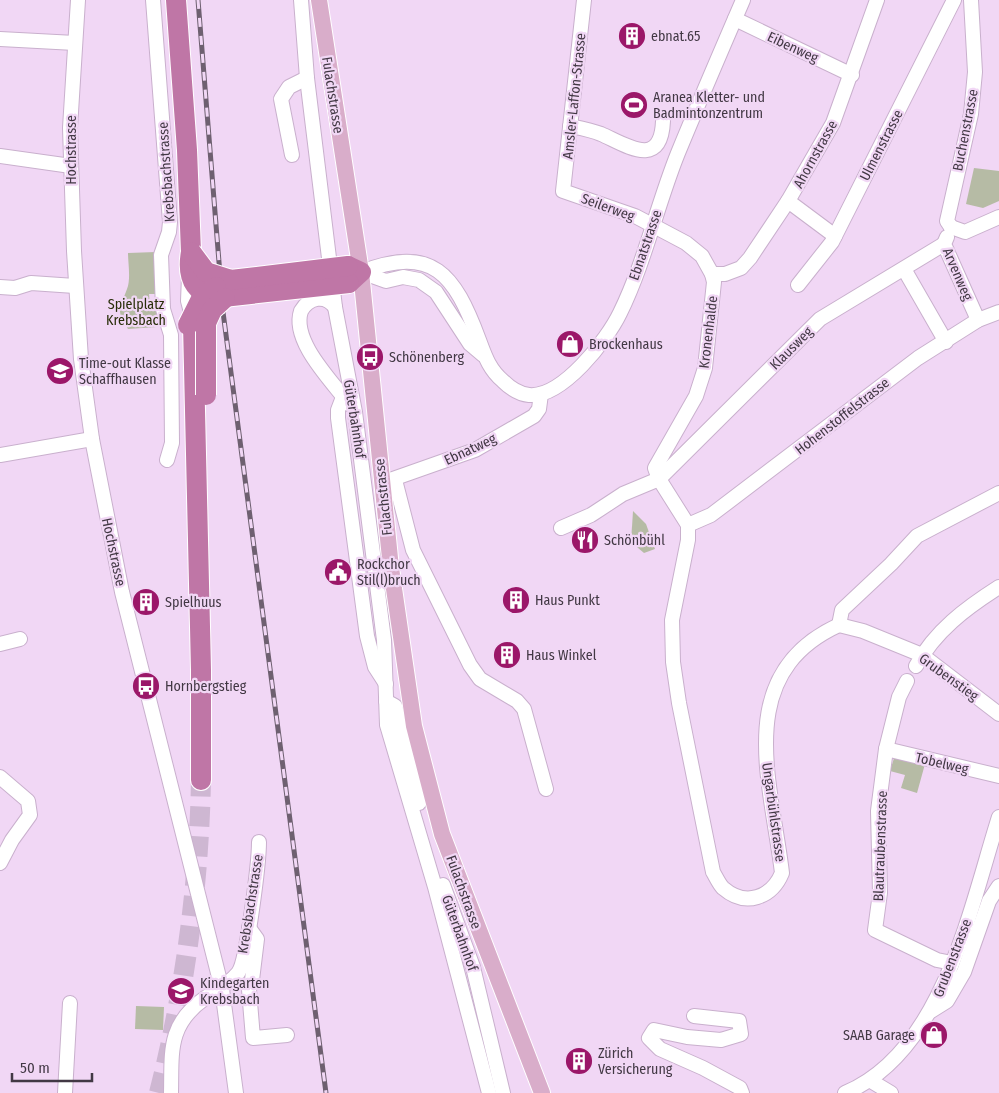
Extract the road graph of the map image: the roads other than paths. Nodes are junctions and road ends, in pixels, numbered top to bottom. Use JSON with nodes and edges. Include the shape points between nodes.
{"nodes":[{"id":1,"x":78,"y":0,"type":"edge"},
{"id":2,"x":153,"y":0,"type":"edge"},
{"id":3,"x":176,"y":0,"type":"edge"},
{"id":4,"x":301,"y":0,"type":"edge"},
{"id":5,"x":319,"y":0,"type":"edge"},
{"id":6,"x":584,"y":0,"type":"edge"},
{"id":7,"x":743,"y":0,"type":"edge"},
{"id":8,"x":878,"y":0,"type":"edge"},
{"id":9,"x":954,"y":0,"type":"edge"},
{"id":10,"x":972,"y":0,"type":"edge"},
{"id":11,"x":735,"y":19,"type":"junction"},
{"id":12,"x":0,"y":39,"type":"edge"},
{"id":13,"x":75,"y":43,"type":"junction"},
{"id":14,"x":852,"y":75,"type":"junction"},
{"id":15,"x":307,"y":78,"type":"junction"},
{"id":16,"x":663,"y":121,"type":"dead end"},
{"id":17,"x":570,"y":126,"type":"junction"},
{"id":18,"x":292,"y":155,"type":"dead end"},
{"id":19,"x":0,"y":156,"type":"edge"},
{"id":20,"x":71,"y":166,"type":"junction"},
{"id":21,"x":563,"y":191,"type":"joint"},
{"id":22,"x":788,"y":201,"type":"junction"},
{"id":23,"x":999,"y":217,"type":"edge"},
{"id":24,"x":652,"y":225,"type":"junction"},
{"id":25,"x":951,"y":227,"type":"junction"},
{"id":26,"x":835,"y":236,"type":"junction"},
{"id":27,"x":944,"y":244,"type":"junction"},
{"id":28,"x":191,"y":252,"type":"junction"},
{"id":29,"x":904,"y":269,"type":"junction"},
{"id":30,"x":353,"y":274,"type":"junction"},
{"id":31,"x":712,"y":274,"type":"junction"},
{"id":32,"x":189,"y":276,"type":"junction"},
{"id":33,"x":798,"y":285,"type":"dead end"},
{"id":34,"x":75,"y":286,"type":"junction"},
{"id":35,"x":0,"y":287,"type":"edge"},
{"id":36,"x":221,"y":291,"type":"junction"},
{"id":37,"x":335,"y":307,"type":"junction"},
{"id":38,"x":999,"y":312,"type":"edge"},
{"id":39,"x":192,"y":320,"type":"junction"},
{"id":40,"x":978,"y":320,"type":"junction"},
{"id":41,"x":946,"y":342,"type":"junction"},
{"id":42,"x":483,"y":354,"type":"junction"},
{"id":43,"x":540,"y":394,"type":"junction"},
{"id":44,"x":343,"y":397,"type":"junction"},
{"id":45,"x":355,"y":412,"type":"junction"},
{"id":46,"x":92,"y":439,"type":"junction"},
{"id":47,"x":0,"y":456,"type":"edge"},
{"id":48,"x":167,"y":460,"type":"dead end"},
{"id":49,"x":659,"y":479,"type":"junction"},
{"id":50,"x":388,"y":480,"type":"junction"},
{"id":51,"x":999,"y":493,"type":"edge"},
{"id":52,"x":688,"y":525,"type":"junction"},
{"id":53,"x":561,"y":528,"type":"dead end"},
{"id":54,"x":999,"y":587,"type":"edge"},
{"id":55,"x":839,"y":625,"type":"junction"},
{"id":56,"x":20,"y":639,"type":"dead end"},
{"id":57,"x":0,"y":644,"type":"edge"},
{"id":58,"x":200,"y":650,"type":"junction"},
{"id":59,"x":919,"y":660,"type":"junction"},
{"id":60,"x":907,"y":682,"type":"dead end"},
{"id":61,"x":386,"y":685,"type":"junction"},
{"id":62,"x":386,"y":701,"type":"junction"},
{"id":63,"x":999,"y":714,"type":"edge"},
{"id":64,"x":886,"y":749,"type":"junction"},
{"id":65,"x":999,"y":776,"type":"edge"},
{"id":66,"x":0,"y":778,"type":"edge"},
{"id":67,"x":201,"y":780,"type":"tunnel mouth"},
{"id":68,"x":546,"y":788,"type":"dead end"},
{"id":69,"x":999,"y":816,"type":"edge"},
{"id":70,"x":420,"y":834,"type":"junction"},
{"id":71,"x":259,"y":842,"type":"dead end"},
{"id":72,"x":0,"y":863,"type":"edge"},
{"id":73,"x":441,"y":881,"type":"junction"},
{"id":74,"x":999,"y":886,"type":"edge"},
{"id":75,"x":249,"y":928,"type":"junction"},
{"id":76,"x":952,"y":963,"type":"junction"},
{"id":77,"x":473,"y":967,"type":"junction"},
{"id":78,"x":458,"y":971,"type":"junction"},
{"id":79,"x":472,"y":986,"type":"dead end"},
{"id":80,"x":222,"y":989,"type":"junction"},
{"id":81,"x":70,"y":1003,"type":"dead end"},
{"id":82,"x":931,"y":1011,"type":"junction"},
{"id":83,"x":694,"y":1016,"type":"dead end"},
{"id":84,"x":288,"y":1035,"type":"dead end"},
{"id":85,"x":493,"y":1049,"type":"junction"},
{"id":86,"x":871,"y":1081,"type":"junction"},
{"id":87,"x":65,"y":1093,"type":"edge"},
{"id":88,"x":171,"y":1093,"type":"edge"},
{"id":89,"x":236,"y":1093,"type":"edge"},
{"id":90,"x":489,"y":1093,"type":"edge"},
{"id":91,"x":503,"y":1093,"type":"edge"},
{"id":92,"x":542,"y":1093,"type":"edge"},
{"id":93,"x":742,"y":1093,"type":"edge"},
{"id":94,"x":845,"y":1093,"type":"edge"},
{"id":95,"x":891,"y":1093,"type":"edge"}],
"edges":[{"from":1,"to":13,"type":"street","name":"Hochstrasse"},
{"from":2,"to":48,"type":"street","name":"Krebsbachstrasse","via":[[170,222],[170,232],[161,255],[163,309],[171,335],[172,443]]},
{"from":3,"to":28,"type":"highway"},
{"from":4,"to":15,"type":"street","name":"Güterbahnhof"},
{"from":5,"to":30,"type":"main road","name":"Fulachstrasse"},
{"from":6,"to":17,"type":"street","name":"Amsler-Laffon-Strasse"},
{"from":7,"to":11,"type":"street","name":"Ebnatstrasse"},
{"from":8,"to":14,"type":"street","name":"Ahornstrasse"},
{"from":9,"to":26,"type":"street","name":"Ulmenstrasse"},
{"from":10,"to":25,"type":"street","name":"Buchenstrasse","via":[[975,72],[971,114],[947,221]]},
{"from":11,"to":14,"type":"street","name":"Eibenweg"},
{"from":11,"to":24,"type":"street","name":"Ebnatstrasse"},
{"from":12,"to":13,"type":"street"},
{"from":13,"to":20,"type":"street","name":"Hochstrasse"},
{"from":14,"to":22,"type":"street","name":"Ahornstrasse","via":[[833,123]]},
{"from":15,"to":18,"type":"street","via":[[290,87],[280,99]]},
{"from":15,"to":37,"type":"street","name":"Güterbahnhof"},
{"from":16,"to":17,"type":"street","via":[[659,142],[644,151]]},
{"from":17,"to":21,"type":"street","name":"Amsler-Laffon-Strasse"},
{"from":19,"to":20,"type":"street"},
{"from":20,"to":34,"type":"street","name":"Hochstrasse"},
{"from":21,"to":24,"type":"street","name":"Seilerweg"},
{"from":22,"to":26,"type":"street"},
{"from":22,"to":31,"type":"street","name":"Ahornstrasse","via":[[741,268],[725,274]]},
{"from":23,"to":25,"type":"street","via":[[965,232]]},
{"from":24,"to":31,"type":"street","via":[[686,243],[702,256]]},
{"from":24,"to":43,"type":"street","name":"Ebnatstrasse","via":[[620,314],[566,382]]},
{"from":25,"to":27,"type":"street","name":"Arvenweg"},
{"from":26,"to":33,"type":"street","name":"Ulmenstrasse"},
{"from":27,"to":29,"type":"street","name":"Klausweg"},
{"from":27,"to":40,"type":"street","name":"Arvenweg"},
{"from":28,"to":32,"type":"highway","bridge":true},
{"from":28,"to":36,"type":"highway","bridge":true},
{"from":29,"to":41,"type":"street"},
{"from":29,"to":49,"type":"street","name":"Klausweg","via":[[820,319]]},
{"from":30,"to":36,"type":"highway","bridge":true},
{"from":30,"to":42,"type":"street","via":[[386,281],[403,277],[419,280],[436,292],[470,344]]},
{"from":30,"to":42,"type":"street","via":[[402,261],[422,262],[439,271],[462,305]]},
{"from":30,"to":50,"type":"main road","name":"Fulachstrasse"},
{"from":31,"to":49,"type":"street","name":"Kronenhalde","via":[[714,282],[706,368],[696,396],[655,468]]},
{"from":32,"to":36,"type":"highway","bridge":true,"via":[[197,288]]},
{"from":32,"to":39,"type":"street","via":[[188,301]]},
{"from":34,"to":35,"type":"street","via":[[31,283],[15,288]]},
{"from":34,"to":46,"type":"street","name":"Hochstrasse"},
{"from":36,"to":39,"type":"highway","bridge":true,"via":[[197,305]]},
{"from":36,"to":58,"type":"highway","bridge":true,"via":[[208,314],[205,329],[210,561]]},
{"from":37,"to":44,"type":"street","via":[[322,298],[311,300],[300,311],[299,326],[308,350]]},
{"from":37,"to":45,"type":"street","name":"Güterbahnhof"},
{"from":38,"to":40,"type":"street","name":"Hohenstoffelstrasse"},
{"from":39,"to":58,"type":"highway"},
{"from":39,"to":58,"type":"highway","bridge":true,"via":[[185,341],[182,376],[186,564]]},
{"from":40,"to":41,"type":"street","name":"Hohenstoffelstrasse"},
{"from":41,"to":52,"type":"street","name":"Hohenstoffelstrasse","via":[[876,388],[711,515]]},
{"from":42,"to":43,"type":"street","via":[[497,376],[513,390],[528,395]]},
{"from":43,"to":50,"type":"street","name":"Ebnatweg","via":[[539,409],[534,416],[475,450]]},
{"from":44,"to":45,"type":"street"},
{"from":44,"to":61,"type":"street","via":[[338,418],[368,636],[376,667]]},
{"from":45,"to":61,"type":"street","name":"Güterbahnhof","via":[[384,640]]},
{"from":46,"to":47,"type":"street"},
{"from":46,"to":80,"type":"street","name":"Hochstrasse","via":[[122,592]]},
{"from":49,"to":52,"type":"street"},
{"from":49,"to":53,"type":"street","via":[[623,494],[591,516]]},
{"from":50,"to":68,"type":"street","via":[[413,550],[470,665],[480,679],[517,701],[524,709]]},
{"from":50,"to":92,"type":"main road","name":"Fulachstrasse","via":[[402,654],[422,764],[442,834]]},
{"from":51,"to":55,"type":"street","via":[[917,536],[842,610]]},
{"from":52,"to":55,"type":"street","name":"Ungarbühlstrasse","via":[[672,620],[673,662],[713,872],[722,888],[736,896],[752,900],[766,895],[777,884],[782,872],[765,751],[772,699],[781,676],[798,652],[817,635]]},
{"from":54,"to":59,"type":"street","via":[[956,618],[933,639]]},
{"from":55,"to":59,"type":"street","name":"Grubenstieg","via":[[864,630]]},
{"from":56,"to":57,"type":"street"},
{"from":58,"to":67,"type":"highway"},
{"from":59,"to":63,"type":"street","name":"Grubenstieg"},
{"from":60,"to":64,"type":"street","name":"Blautraubenstrasse","via":[[899,697]]},
{"from":61,"to":62,"type":"street","name":"Güterbahnhof"},
{"from":62,"to":70,"type":"street","name":"Güterbahnhof","via":[[393,750]]},
{"from":62,"to":73,"type":"street","via":[[395,706]]},
{"from":64,"to":65,"type":"street","name":"Tobelweg"},
{"from":64,"to":76,"type":"street","name":"Blautraubenstrasse","via":[[878,811],[880,893],[875,930],[937,960]]},
{"from":66,"to":72,"type":"street","via":[[28,801],[30,815]]},
{"from":69,"to":76,"type":"street","name":"Grubenstrasse"},
{"from":70,"to":73,"type":"street","name":"Güterbahnhof"},
{"from":70,"to":78,"type":"street","name":"Güterbahnhof"},
{"from":71,"to":75,"type":"street","name":"Krebsbachstrasse"},
{"from":73,"to":77,"type":"street","name":"Güterbahnhof"},
{"from":74,"to":82,"type":"street","via":[[990,900],[964,972],[947,1001]]},
{"from":75,"to":80,"type":"street","name":"Krebsbachstrasse","via":[[239,972]]},
{"from":75,"to":84,"type":"street","via":[[257,939],[248,990],[253,1038]]},
{"from":76,"to":82,"type":"street","name":"Grubenstrasse"},
{"from":77,"to":78,"type":"street"},
{"from":77,"to":85,"type":"street","name":"Güterbahnhof"},
{"from":78,"to":90,"type":"street","name":"Güterbahnhof"},
{"from":79,"to":85,"type":"street","via":[[485,1038]]},
{"from":80,"to":88,"type":"street","name":"Krebsbachstrasse","via":[[204,998],[181,1021],[172,1041]]},
{"from":80,"to":89,"type":"street","name":"Hochstrasse"},
{"from":81,"to":87,"type":"street"},
{"from":82,"to":86,"type":"street","name":"Grubenstrasse","via":[[906,1046]]},
{"from":83,"to":93,"type":"street","via":[[739,1021],[741,1034],[722,1040],[654,1030],[649,1038],[660,1049],[703,1068],[740,1088]]},
{"from":85,"to":91,"type":"street","name":"Güterbahnhof"},
{"from":86,"to":94,"type":"street"},
{"from":86,"to":95,"type":"street"}]}
